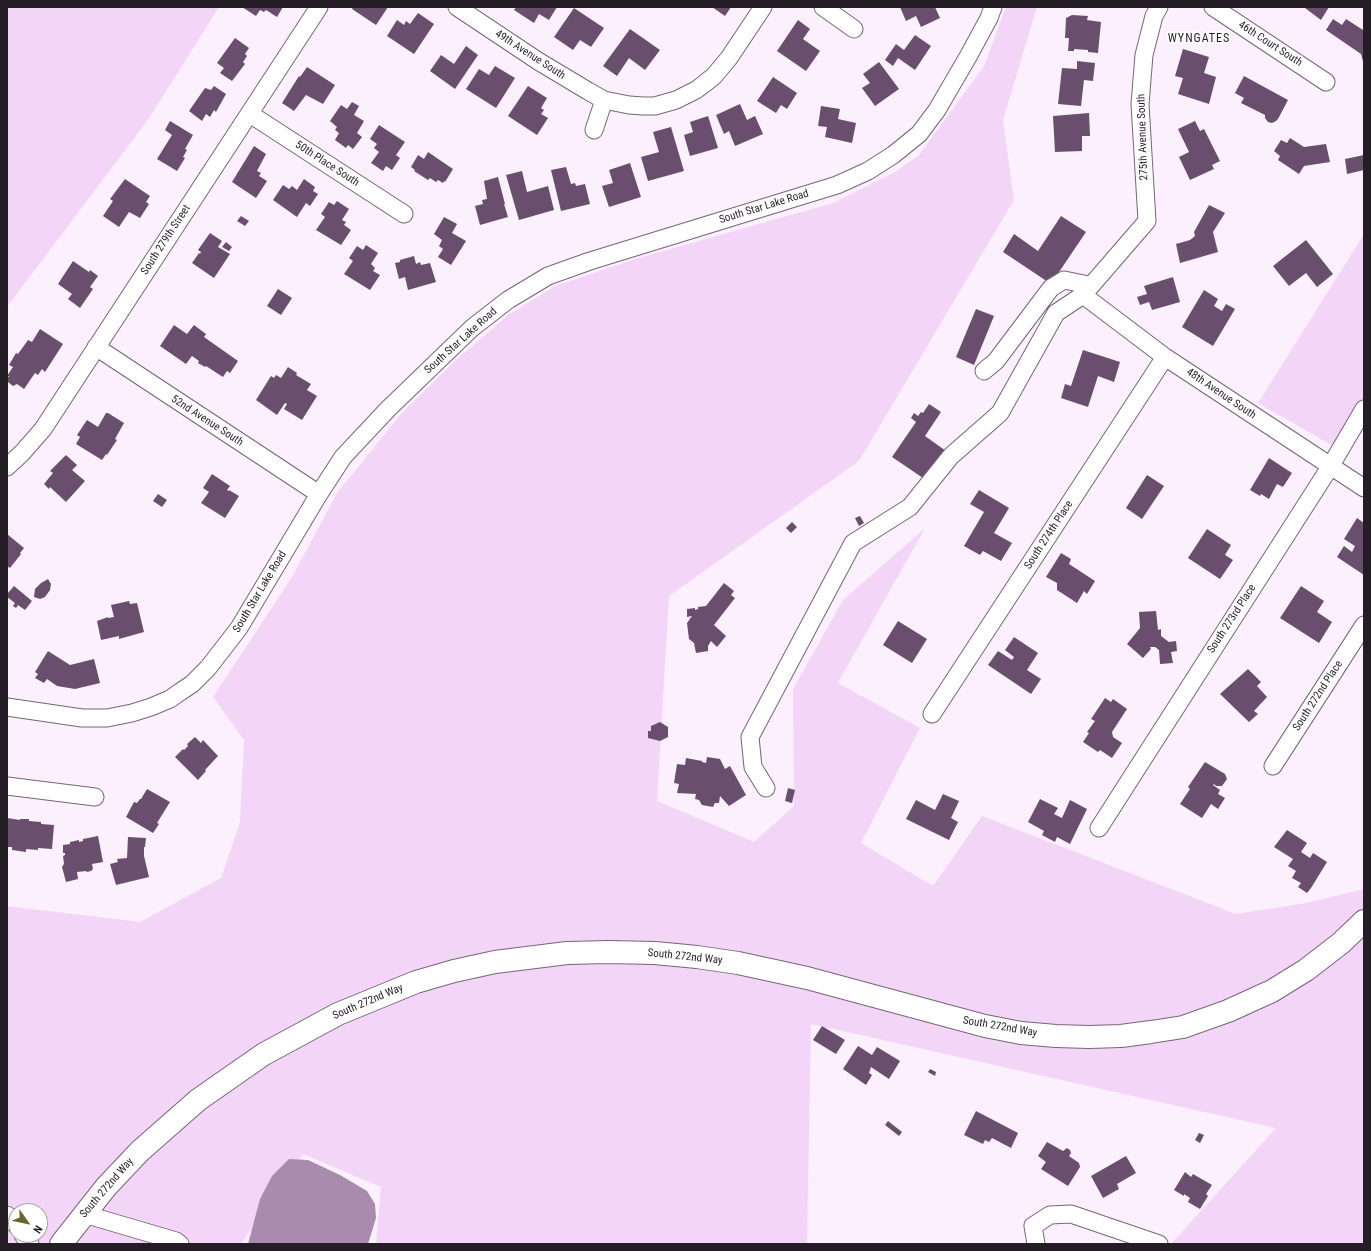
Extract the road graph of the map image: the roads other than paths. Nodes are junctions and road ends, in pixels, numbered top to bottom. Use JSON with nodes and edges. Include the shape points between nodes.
{"nodes":[{"id":1,"x":319,"y":7,"type":"edge"},
{"id":2,"x":456,"y":7,"type":"edge"},
{"id":3,"x":763,"y":7,"type":"edge"},
{"id":4,"x":823,"y":7,"type":"edge"},
{"id":5,"x":993,"y":7,"type":"edge"},
{"id":6,"x":1159,"y":7,"type":"edge"},
{"id":7,"x":1213,"y":7,"type":"edge"},
{"id":8,"x":854,"y":29,"type":"dead end"},
{"id":9,"x":1326,"y":82,"type":"dead end"},
{"id":10,"x":604,"y":100,"type":"junction"},
{"id":11,"x":250,"y":114,"type":"junction"},
{"id":12,"x":594,"y":130,"type":"dead end"},
{"id":13,"x":404,"y":214,"type":"dead end"},
{"id":14,"x":1086,"y":291,"type":"junction"},
{"id":15,"x":96,"y":347,"type":"junction"},
{"id":16,"x":1165,"y":357,"type":"junction"},
{"id":17,"x":984,"y":370,"type":"dead end"},
{"id":18,"x":1364,"y":409,"type":"edge"},
{"id":19,"x":1330,"y":466,"type":"junction"},
{"id":20,"x":7,"y":467,"type":"edge"},
{"id":21,"x":1364,"y":488,"type":"edge"},
{"id":22,"x":319,"y":494,"type":"junction"},
{"id":23,"x":1364,"y":625,"type":"edge"},
{"id":24,"x":7,"y":707,"type":"edge"},
{"id":25,"x":932,"y":714,"type":"dead end"},
{"id":26,"x":1273,"y":766,"type":"dead end"},
{"id":27,"x":7,"y":786,"type":"edge"},
{"id":28,"x":766,"y":788,"type":"dead end"},
{"id":29,"x":95,"y":797,"type":"dead end"},
{"id":30,"x":1099,"y":828,"type":"dead end"},
{"id":31,"x":1364,"y":921,"type":"edge"},
{"id":32,"x":84,"y":1214,"type":"junction"},
{"id":33,"x":60,"y":1244,"type":"edge"},
{"id":34,"x":180,"y":1244,"type":"edge"},
{"id":35,"x":1036,"y":1244,"type":"edge"},
{"id":36,"x":1159,"y":1244,"type":"edge"}],
"edges":[{"from":1,"to":11,"type":"street","name":"South 279th Street"},
{"from":2,"to":10,"type":"street","name":"49th Avenue South","via":[[538,61]]},
{"from":3,"to":10,"type":"street","name":"49th Avenue South","via":[[714,76],[686,96],[655,106],[629,106]]},
{"from":4,"to":8,"type":"street"},
{"from":5,"to":22,"type":"street","name":"South Star Lake Road","via":[[937,110],[919,134],[894,155],[868,171],[837,185],[548,276],[508,300],[472,328],[388,409],[343,457]]},
{"from":6,"to":14,"type":"street","name":"275th Avenue South","via":[[1154,16],[1144,55],[1140,104],[1147,221]]},
{"from":7,"to":9,"type":"street","name":"46th Court South"},
{"from":10,"to":12,"type":"street"},
{"from":11,"to":13,"type":"street","name":"50th Place South"},
{"from":11,"to":15,"type":"street","name":"South 279th Street"},
{"from":14,"to":16,"type":"street","name":"48th Avenue South"},
{"from":14,"to":17,"type":"street","via":[[1084,284],[1064,280],[1051,288],[996,361]]},
{"from":14,"to":28,"type":"street","via":[[1056,313],[1000,413],[951,456],[910,507],[853,543],[750,737],[753,767]]},
{"from":15,"to":20,"type":"street","name":"South 279th Street","via":[[43,429]]},
{"from":15,"to":22,"type":"street","name":"52nd Avenue South"},
{"from":16,"to":19,"type":"street","name":"48th Avenue South"},
{"from":16,"to":25,"type":"street","name":"South 274th Place"},
{"from":18,"to":19,"type":"street","name":"South 273rd Place"},
{"from":19,"to":21,"type":"street","name":"48th Avenue South"},
{"from":19,"to":30,"type":"street","name":"South 273rd Place"},
{"from":22,"to":24,"type":"street","name":"South Star Lake Road","via":[[239,628],[192,684],[170,699],[151,707],[107,718],[82,718]]},
{"from":23,"to":26,"type":"street","name":"South 272nd Place"},
{"from":27,"to":29,"type":"street"},
{"from":31,"to":32,"type":"main road","name":"South 272nd Way","via":[[1306,970],[1266,994],[1228,1011],[1183,1026],[1121,1036],[1021,1033],[985,1026],[807,978],[697,957],[655,953],[567,953],[510,960],[454,971],[416,982],[370,1000],[338,1014],[264,1054],[198,1100],[172,1122],[140,1151]]},
{"from":32,"to":33,"type":"main road","name":"South 272nd Way"},
{"from":32,"to":34,"type":"street"},
{"from":35,"to":36,"type":"street","via":[[1032,1226],[1050,1215],[1071,1214]]}]}
